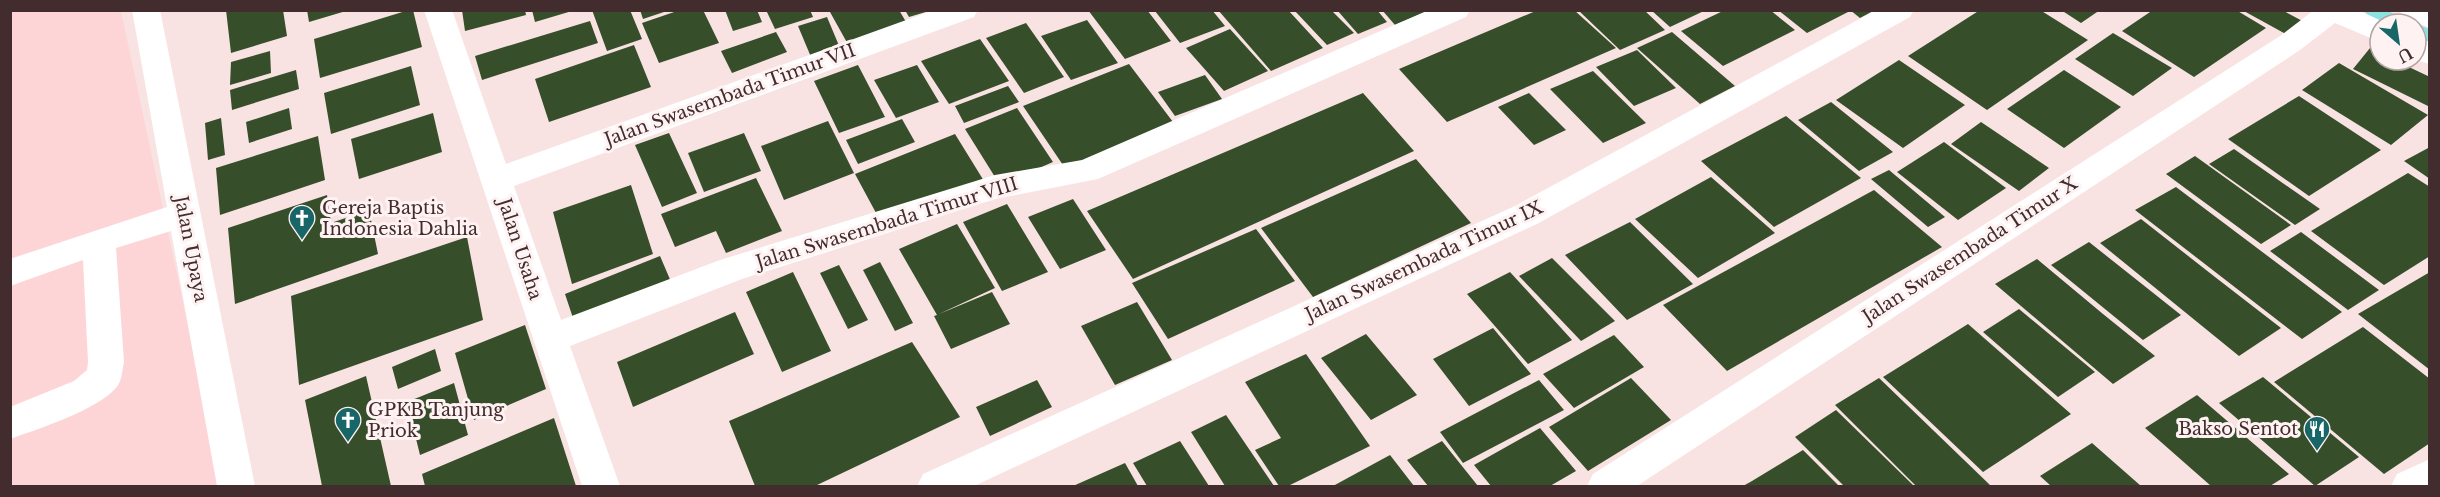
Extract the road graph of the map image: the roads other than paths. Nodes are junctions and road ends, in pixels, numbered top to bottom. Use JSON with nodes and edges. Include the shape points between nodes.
{"nodes":[{"id":1,"x":146,"y":10,"type":"edge"},
{"id":2,"x":438,"y":10,"type":"edge"},
{"id":3,"x":964,"y":10,"type":"edge"},
{"id":4,"x":1456,"y":10,"type":"edge"},
{"id":5,"x":1900,"y":10,"type":"edge"},
{"id":6,"x":2413,"y":10,"type":"edge"},
{"id":7,"x":2332,"y":11,"type":"edge"},
{"id":8,"x":2430,"y":18,"type":"edge"},
{"id":9,"x":2368,"y":27,"type":"edge"},
{"id":10,"x":497,"y":180,"type":"junction"},
{"id":11,"x":184,"y":214,"type":"junction"},
{"id":12,"x":99,"y":241,"type":"junction"},
{"id":13,"x":10,"y":273,"type":"edge"},
{"id":14,"x":550,"y":339,"type":"junction"},
{"id":15,"x":10,"y":423,"type":"edge"},
{"id":16,"x":2430,"y":475,"type":"edge"},
{"id":17,"x":236,"y":486,"type":"edge"},
{"id":18,"x":601,"y":486,"type":"edge"},
{"id":19,"x":936,"y":486,"type":"edge"},
{"id":20,"x":1606,"y":486,"type":"edge"},
{"id":21,"x":2410,"y":486,"type":"edge"}],
"edges":[{"from":1,"to":11,"type":"street","name":"Jalan Upaya"},
{"from":2,"to":10,"type":"street","name":"Jalan Usaha"},
{"from":3,"to":10,"type":"street","name":"Jalan Swasembada Timur VII"},
{"from":4,"to":14,"type":"street","name":"Jalan Swasembada Timur VIII","via":[[1087,171],[995,187],[732,269]]},
{"from":5,"to":19,"type":"street","name":"Jalan Swasembada Timur IX","via":[[1526,216]]},
{"from":6,"to":8,"type":"street"},
{"from":7,"to":9,"type":"street"},
{"from":7,"to":20,"type":"street","name":"Jalan Swasembada Timur X","via":[[2280,50]]},
{"from":10,"to":14,"type":"street","name":"Jalan Usaha"},
{"from":11,"to":12,"type":"street"},
{"from":11,"to":17,"type":"street","name":"Jalan Upaya"},
{"from":12,"to":13,"type":"street"},
{"from":12,"to":15,"type":"street","via":[[104,377],[87,392]]},
{"from":14,"to":18,"type":"street","name":"Jalan Usaha"},
{"from":16,"to":21,"type":"street"}]}
